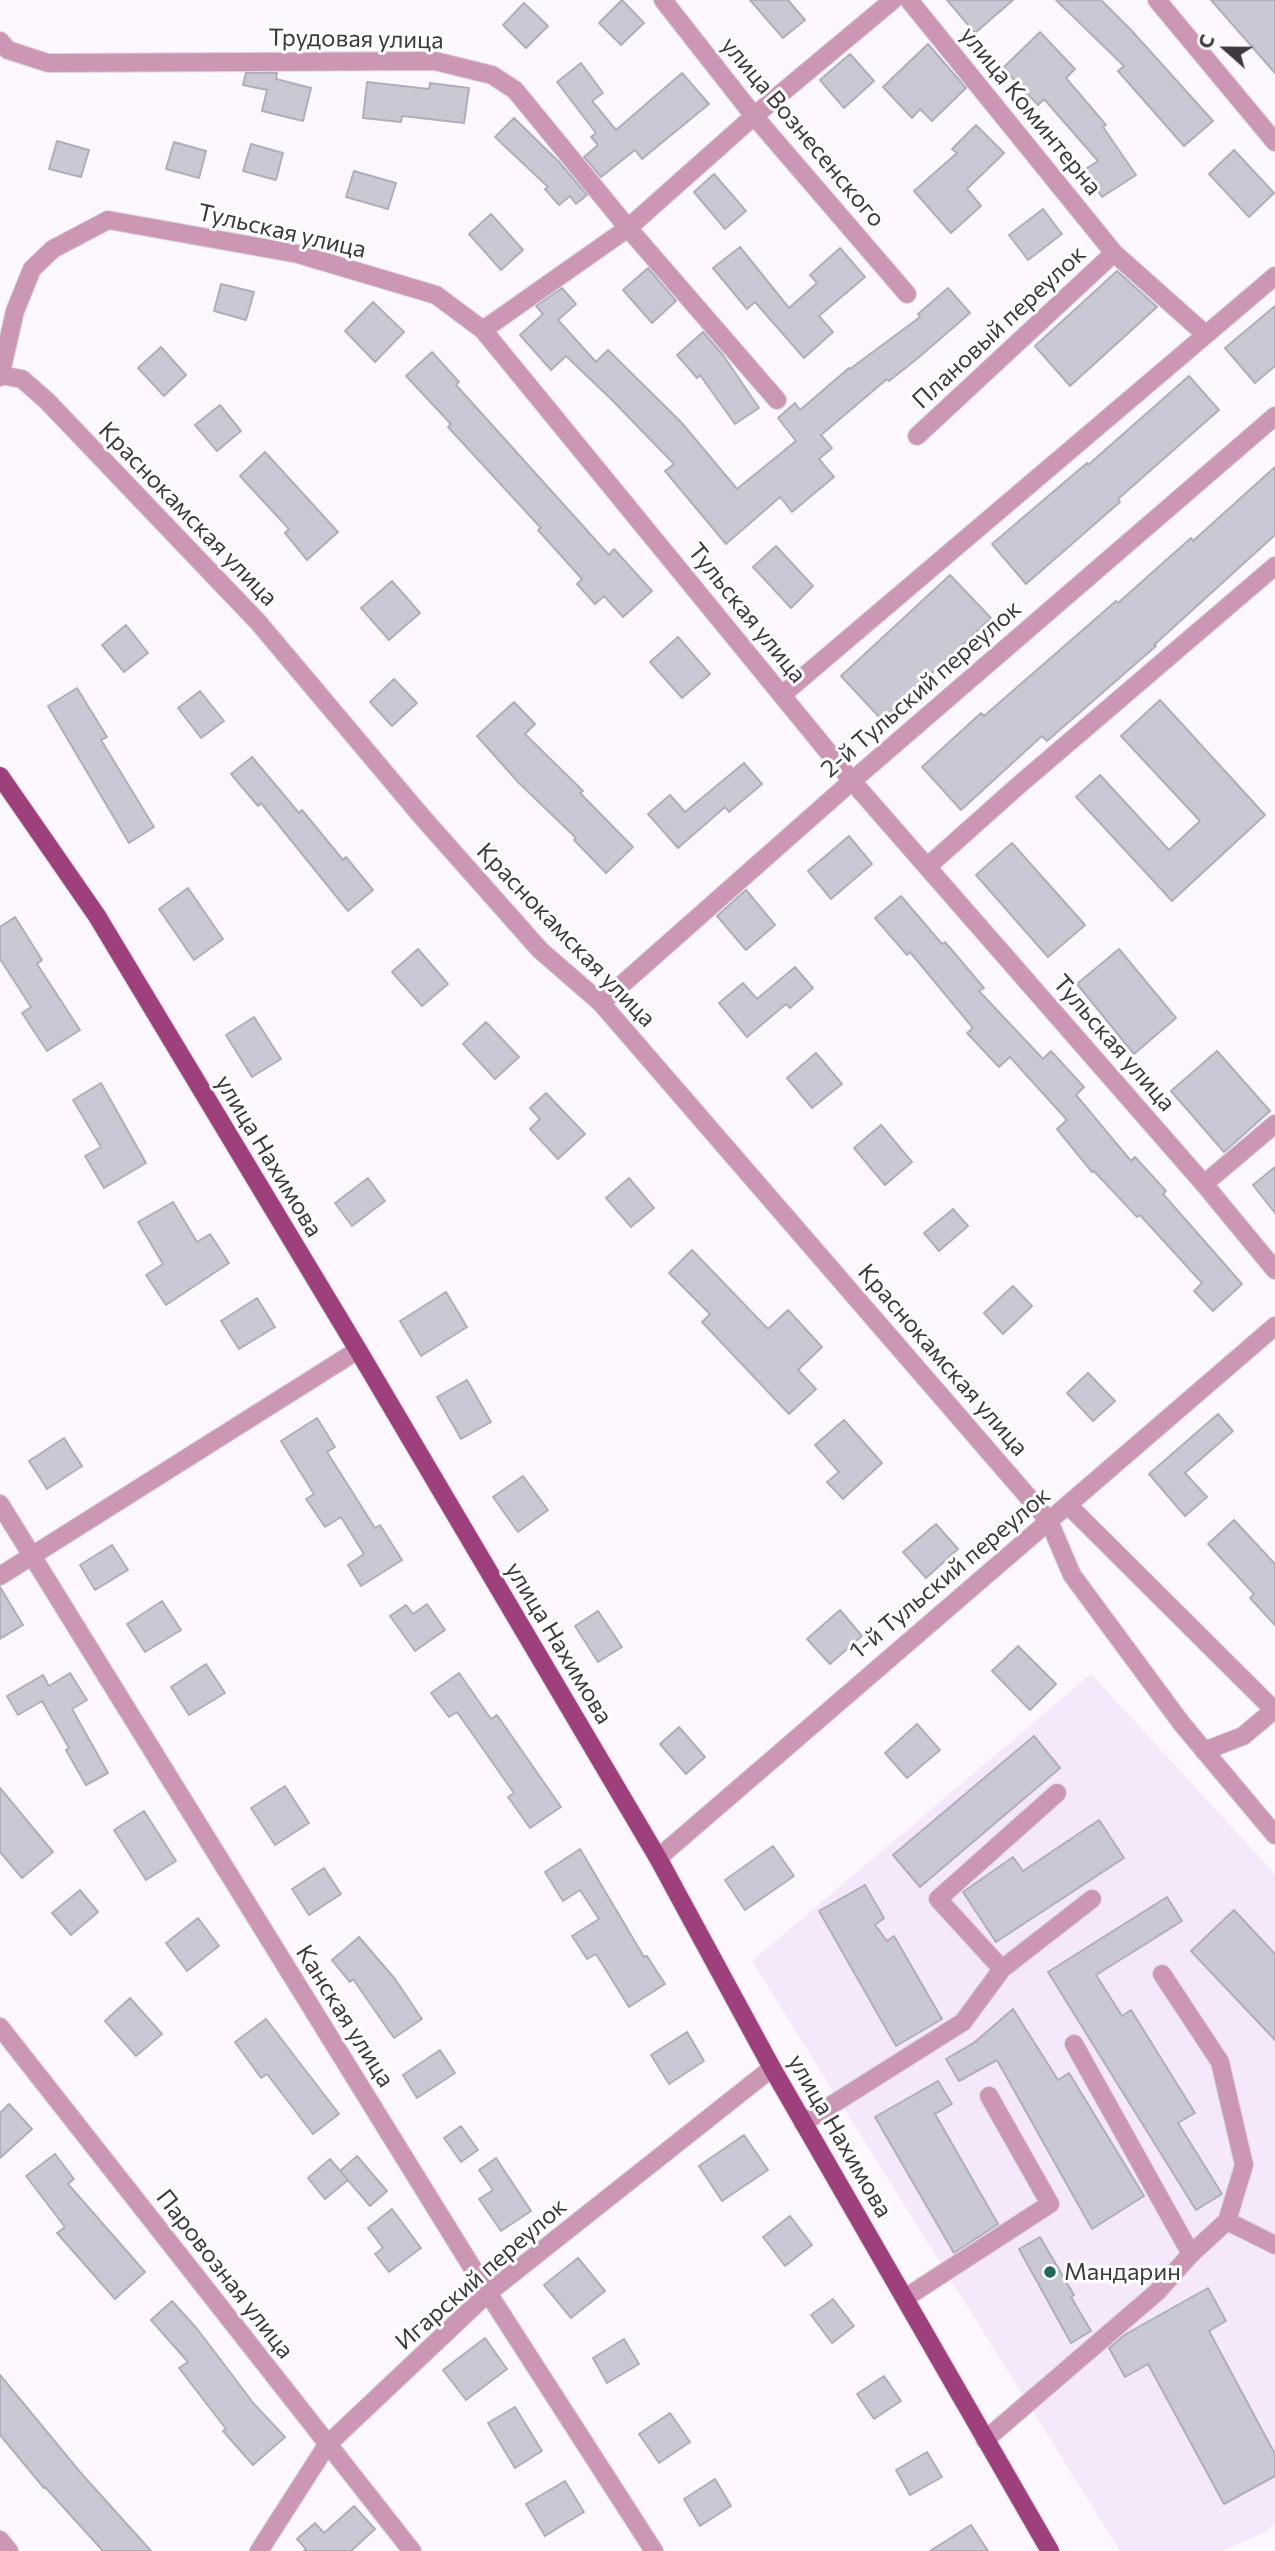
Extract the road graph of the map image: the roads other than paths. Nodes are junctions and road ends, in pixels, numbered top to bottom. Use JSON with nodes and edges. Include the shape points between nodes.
{"nodes":[{"id":1,"x":663,"y":0,"type":"edge"},
{"id":2,"x":894,"y":0,"type":"edge"},
{"id":3,"x":909,"y":0,"type":"edge"},
{"id":4,"x":1157,"y":0,"type":"edge"},
{"id":5,"x":0,"y":41,"type":"edge"},
{"id":6,"x":754,"y":116,"type":"junction"},
{"id":7,"x":1275,"y":142,"type":"edge"},
{"id":8,"x":628,"y":228,"type":"junction"},
{"id":9,"x":1114,"y":253,"type":"junction"},
{"id":10,"x":1275,"y":276,"type":"edge"},
{"id":11,"x":907,"y":294,"type":"dead end"},
{"id":12,"x":483,"y":331,"type":"junction"},
{"id":13,"x":1205,"y":334,"type":"junction"},
{"id":14,"x":1,"y":376,"type":"edge"},
{"id":15,"x":777,"y":400,"type":"dead end"},
{"id":16,"x":1275,"y":416,"type":"edge"},
{"id":17,"x":916,"y":436,"type":"dead end"},
{"id":18,"x":1275,"y":566,"type":"edge"},
{"id":19,"x":782,"y":695,"type":"junction"},
{"id":20,"x":0,"y":776,"type":"edge"},
{"id":21,"x":852,"y":781,"type":"junction"},
{"id":22,"x":927,"y":867,"type":"junction"},
{"id":23,"x":601,"y":1003,"type":"junction"},
{"id":24,"x":1275,"y":1124,"type":"edge"},
{"id":25,"x":1204,"y":1184,"type":"junction"},
{"id":26,"x":1275,"y":1269,"type":"edge"},
{"id":27,"x":1275,"y":1326,"type":"edge"},
{"id":28,"x":358,"y":1350,"type":"junction"},
{"id":29,"x":0,"y":1504,"type":"edge"},
{"id":30,"x":1068,"y":1505,"type":"junction"},
{"id":31,"x":1049,"y":1521,"type":"junction"},
{"id":32,"x":32,"y":1556,"type":"junction"},
{"id":33,"x":0,"y":1576,"type":"edge"},
{"id":34,"x":1275,"y":1710,"type":"edge"},
{"id":35,"x":1205,"y":1751,"type":"junction"},
{"id":36,"x":1057,"y":1793,"type":"dead end"},
{"id":37,"x":1275,"y":1835,"type":"edge"},
{"id":38,"x":658,"y":1858,"type":"junction"},
{"id":39,"x":1092,"y":1899,"type":"dead end"},
{"id":40,"x":1002,"y":1969,"type":"junction"},
{"id":41,"x":1162,"y":1974,"type":"dead end"},
{"id":42,"x":0,"y":2026,"type":"edge"},
{"id":43,"x":1074,"y":2044,"type":"dead end"},
{"id":44,"x":772,"y":2068,"type":"junction"},
{"id":45,"x":989,"y":2096,"type":"dead end"},
{"id":46,"x":803,"y":2123,"type":"junction"},
{"id":47,"x":1227,"y":2221,"type":"junction"},
{"id":48,"x":1275,"y":2245,"type":"edge"},
{"id":49,"x":1191,"y":2254,"type":"junction"},
{"id":50,"x":488,"y":2293,"type":"junction"},
{"id":51,"x":905,"y":2298,"type":"junction"},
{"id":52,"x":985,"y":2440,"type":"junction"},
{"id":53,"x":327,"y":2445,"type":"junction"},
{"id":54,"x":0,"y":2540,"type":"edge"},
{"id":55,"x":9,"y":2551,"type":"edge"},
{"id":56,"x":259,"y":2551,"type":"edge"},
{"id":57,"x":412,"y":2551,"type":"edge"},
{"id":58,"x":654,"y":2551,"type":"edge"},
{"id":59,"x":1050,"y":2551,"type":"edge"}],
"edges":[{"from":1,"to":6,"type":"street","name":"улица Вознесенского"},
{"from":2,"to":6,"type":"street"},
{"from":3,"to":9,"type":"street","name":"улица Коминтерна"},
{"from":4,"to":7,"type":"street"},
{"from":5,"to":8,"type":"street","name":"Трудовая улица","via":[[8,50],[48,63],[435,61],[492,75],[515,90]]},
{"from":6,"to":8,"type":"street"},
{"from":6,"to":11,"type":"street","name":"улица Вознесенского"},
{"from":8,"to":12,"type":"street"},
{"from":8,"to":15,"type":"street","name":"Трудовая улица"},
{"from":9,"to":13,"type":"street","name":"улица Коминтерна"},
{"from":9,"to":17,"type":"street","name":"Плановый переулок"},
{"from":10,"to":13,"type":"street"},
{"from":12,"to":14,"type":"street","name":"Тульская улица","via":[[436,295],[298,254],[108,220],[53,249],[32,269],[15,312]]},
{"from":12,"to":19,"type":"street","name":"Тульская улица"},
{"from":13,"to":19,"type":"street"},
{"from":14,"to":23,"type":"street","name":"Краснокамская улица","via":[[22,379],[47,401],[258,622],[540,950]]},
{"from":16,"to":21,"type":"street","name":"2-й Тульский переулок"},
{"from":18,"to":22,"type":"street"},
{"from":19,"to":21,"type":"street","name":"Тульская улица"},
{"from":20,"to":28,"type":"main road","name":"улица Нахимова","via":[[97,916]]},
{"from":21,"to":22,"type":"street","name":"Тульская улица"},
{"from":21,"to":23,"type":"street","name":"2-й Тульский переулок"},
{"from":22,"to":25,"type":"street","name":"Тульская улица"},
{"from":23,"to":31,"type":"street","name":"Краснокамская улица"},
{"from":24,"to":25,"type":"street"},
{"from":25,"to":26,"type":"street","name":"Тульская улица"},
{"from":27,"to":30,"type":"street","name":"1-й Тульский переулок"},
{"from":28,"to":32,"type":"street"},
{"from":28,"to":38,"type":"main road","name":"улица Нахимова"},
{"from":29,"to":32,"type":"street","name":"Канская улица"},
{"from":30,"to":31,"type":"street","name":"1-й Тульский переулок"},
{"from":30,"to":34,"type":"street"},
{"from":31,"to":35,"type":"street","name":"Краснокамская улица","via":[[1072,1575]]},
{"from":31,"to":38,"type":"street","name":"1-й Тульский переулок"},
{"from":32,"to":33,"type":"street"},
{"from":32,"to":50,"type":"street","name":"Канская улица"},
{"from":34,"to":35,"type":"street","via":[[1243,1736]]},
{"from":35,"to":37,"type":"street","name":"Краснокамская улица"},
{"from":36,"to":40,"type":"street","via":[[938,1899]]},
{"from":38,"to":44,"type":"main road","name":"улица Нахимова"},
{"from":39,"to":40,"type":"street"},
{"from":40,"to":46,"type":"street","via":[[963,2022]]},
{"from":41,"to":47,"type":"street","via":[[1220,2062],[1244,2165]]},
{"from":42,"to":53,"type":"street","name":"Паровозная улица"},
{"from":43,"to":49,"type":"street"},
{"from":44,"to":46,"type":"main road","name":"улица Нахимова"},
{"from":44,"to":50,"type":"street","name":"Игарский переулок"},
{"from":45,"to":51,"type":"street","via":[[1050,2204]]},
{"from":46,"to":51,"type":"main road","name":"улица Нахимова"},
{"from":47,"to":48,"type":"street"},
{"from":47,"to":49,"type":"street"},
{"from":49,"to":52,"type":"street","via":[[1157,2292]]},
{"from":50,"to":53,"type":"street","name":"Игарский переулок"},
{"from":50,"to":58,"type":"street","name":"Канская улица"},
{"from":51,"to":52,"type":"main road","name":"улица Нахимова"},
{"from":52,"to":59,"type":"main road","name":"улица Нахимова"},
{"from":53,"to":56,"type":"street","name":"Игарский переулок"},
{"from":53,"to":57,"type":"street","name":"Паровозная улица"},
{"from":54,"to":55,"type":"street"}]}
